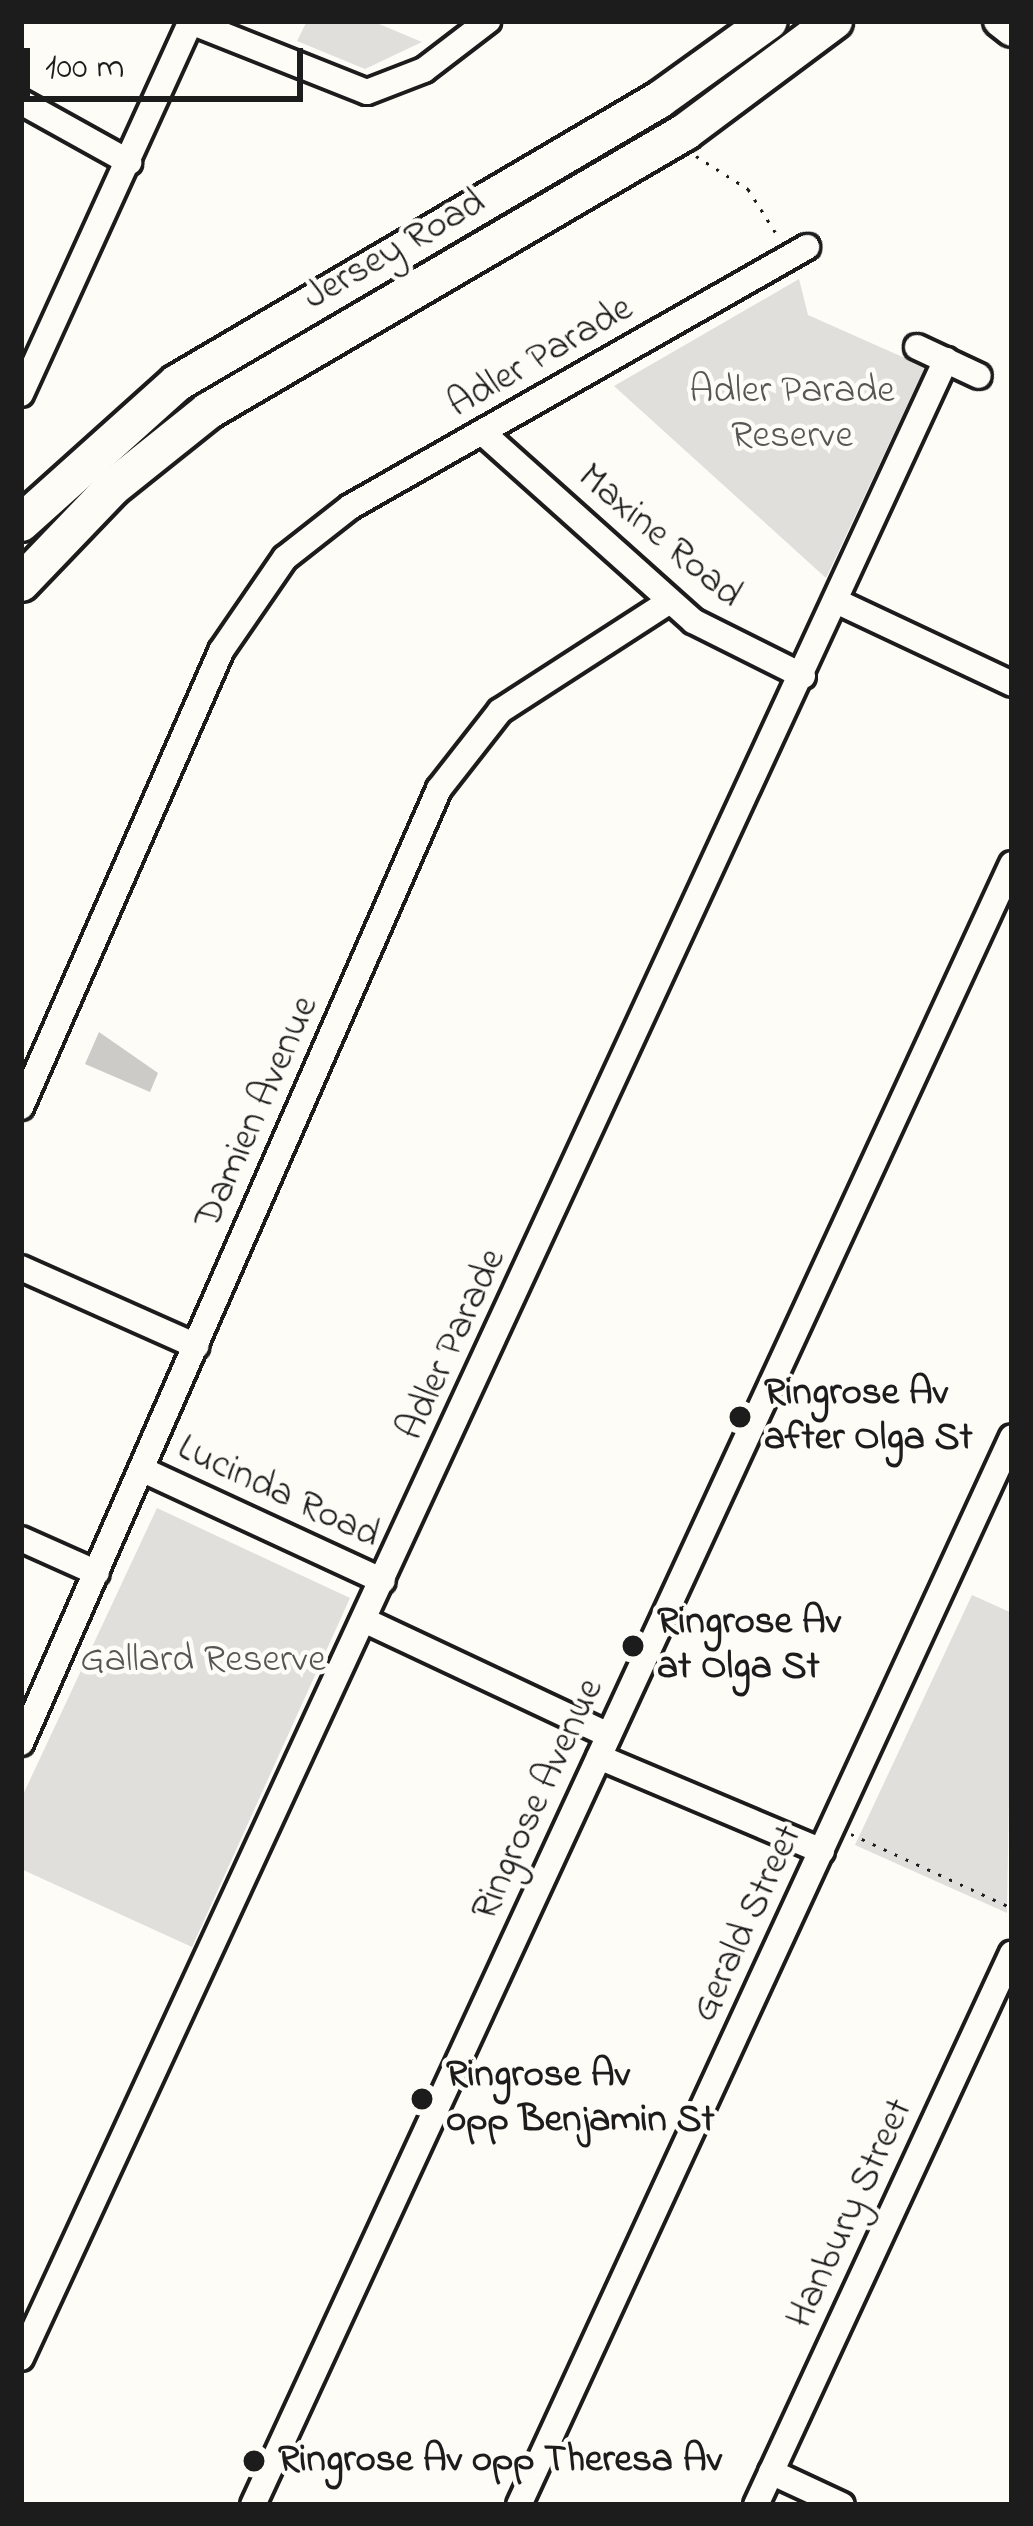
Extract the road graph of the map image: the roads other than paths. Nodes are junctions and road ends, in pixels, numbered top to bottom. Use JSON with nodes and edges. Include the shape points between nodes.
{"nodes":[{"id":1,"x":488,"y":21,"type":"edge"},
{"id":2,"x":769,"y":21,"type":"edge"},
{"id":3,"x":834,"y":21,"type":"edge"},
{"id":4,"x":999,"y":21,"type":"edge"},
{"id":5,"x":191,"y":22,"type":"edge"},
{"id":6,"x":1012,"y":32,"type":"edge"},
{"id":7,"x":21,"y":102,"type":"edge"},
{"id":8,"x":129,"y":162,"type":"junction"},
{"id":9,"x":807,"y":247,"type":"road end"},
{"id":10,"x":916,"y":347,"type":"dead end"},
{"id":11,"x":946,"y":360,"type":"junction"},
{"id":12,"x":979,"y":376,"type":"dead end"},
{"id":13,"x":21,"y":394,"type":"edge"},
{"id":14,"x":483,"y":433,"type":"junction"},
{"id":15,"x":21,"y":524,"type":"edge"},
{"id":16,"x":21,"y":583,"type":"edge"},
{"id":17,"x":670,"y":601,"type":"junction"},
{"id":18,"x":838,"y":602,"type":"junction"},
{"id":19,"x":803,"y":676,"type":"junction"},
{"id":20,"x":1012,"y":684,"type":"edge"},
{"id":21,"x":1012,"y":864,"type":"edge"},
{"id":22,"x":21,"y":1107,"type":"edge"},
{"id":23,"x":21,"y":1268,"type":"edge"},
{"id":24,"x":196,"y":1346,"type":"junction"},
{"id":25,"x":1012,"y":1437,"type":"edge"},
{"id":26,"x":142,"y":1470,"type":"junction"},
{"id":27,"x":21,"y":1539,"type":"edge"},
{"id":28,"x":97,"y":1573,"type":"junction"},
{"id":29,"x":383,"y":1581,"type":"junction"},
{"id":30,"x":366,"y":1621,"type":"junction"},
{"id":31,"x":21,"y":1742,"type":"edge"},
{"id":32,"x":603,"y":1746,"type":"junction"},
{"id":33,"x":822,"y":1851,"type":"junction"},
{"id":34,"x":1012,"y":1953,"type":"edge"},
{"id":35,"x":21,"y":2358,"type":"edge"},
{"id":36,"x":771,"y":2472,"type":"junction"},
{"id":37,"x":253,"y":2505,"type":"edge"},
{"id":38,"x":519,"y":2505,"type":"edge"},
{"id":39,"x":756,"y":2505,"type":"edge"},
{"id":40,"x":842,"y":2505,"type":"edge"}],
"edges":[{"from":1,"to":5,"type":"street","via":[[424,70],[367,92]]},
{"from":2,"to":15,"type":"highway","name":"Jersey Road","via":[[659,100],[177,383]]},
{"from":3,"to":16,"type":"highway","name":"Jersey Road","via":[[685,132],[208,411]]},
{"from":4,"to":6,"type":"main road"},
{"from":5,"to":8,"type":"street"},
{"from":7,"to":8,"type":"street"},
{"from":8,"to":13,"type":"street"},
{"from":9,"to":14,"type":"street","name":"Adler Parade"},
{"from":10,"to":11,"type":"street"},
{"from":11,"to":12,"type":"street"},
{"from":11,"to":18,"type":"street","name":"Adler Parade"},
{"from":14,"to":17,"type":"street","name":"Maxine Road"},
{"from":14,"to":22,"type":"street","name":"Adler Parade","via":[[322,525],[238,617]]},
{"from":17,"to":19,"type":"street","name":"Maxine Road"},
{"from":17,"to":24,"type":"street","name":"Damien Avenue","via":[[500,711],[449,772]]},
{"from":18,"to":19,"type":"street","name":"Adler Parade"},
{"from":18,"to":20,"type":"street"},
{"from":19,"to":29,"type":"street","name":"Adler Parade"},
{"from":21,"to":32,"type":"street","name":"Ringrose Avenue"},
{"from":23,"to":24,"type":"street"},
{"from":24,"to":26,"type":"street","name":"Damien Avenue"},
{"from":25,"to":33,"type":"street","name":"Gerald Street"},
{"from":26,"to":28,"type":"street","name":"Damien Avenue"},
{"from":26,"to":29,"type":"street","name":"Lucinda Road"},
{"from":27,"to":28,"type":"street"},
{"from":28,"to":31,"type":"street","name":"Damien Avenue"},
{"from":29,"to":30,"type":"street","name":"Adler Parade"},
{"from":30,"to":32,"type":"street"},
{"from":30,"to":35,"type":"street","name":"Adler Parade"},
{"from":32,"to":33,"type":"street"},
{"from":32,"to":37,"type":"street","name":"Ringrose Avenue"},
{"from":33,"to":38,"type":"street","name":"Gerald Street"},
{"from":34,"to":36,"type":"street","name":"Hanbury Street"},
{"from":36,"to":39,"type":"street","name":"Hanbury Street"},
{"from":36,"to":40,"type":"street"}]}
